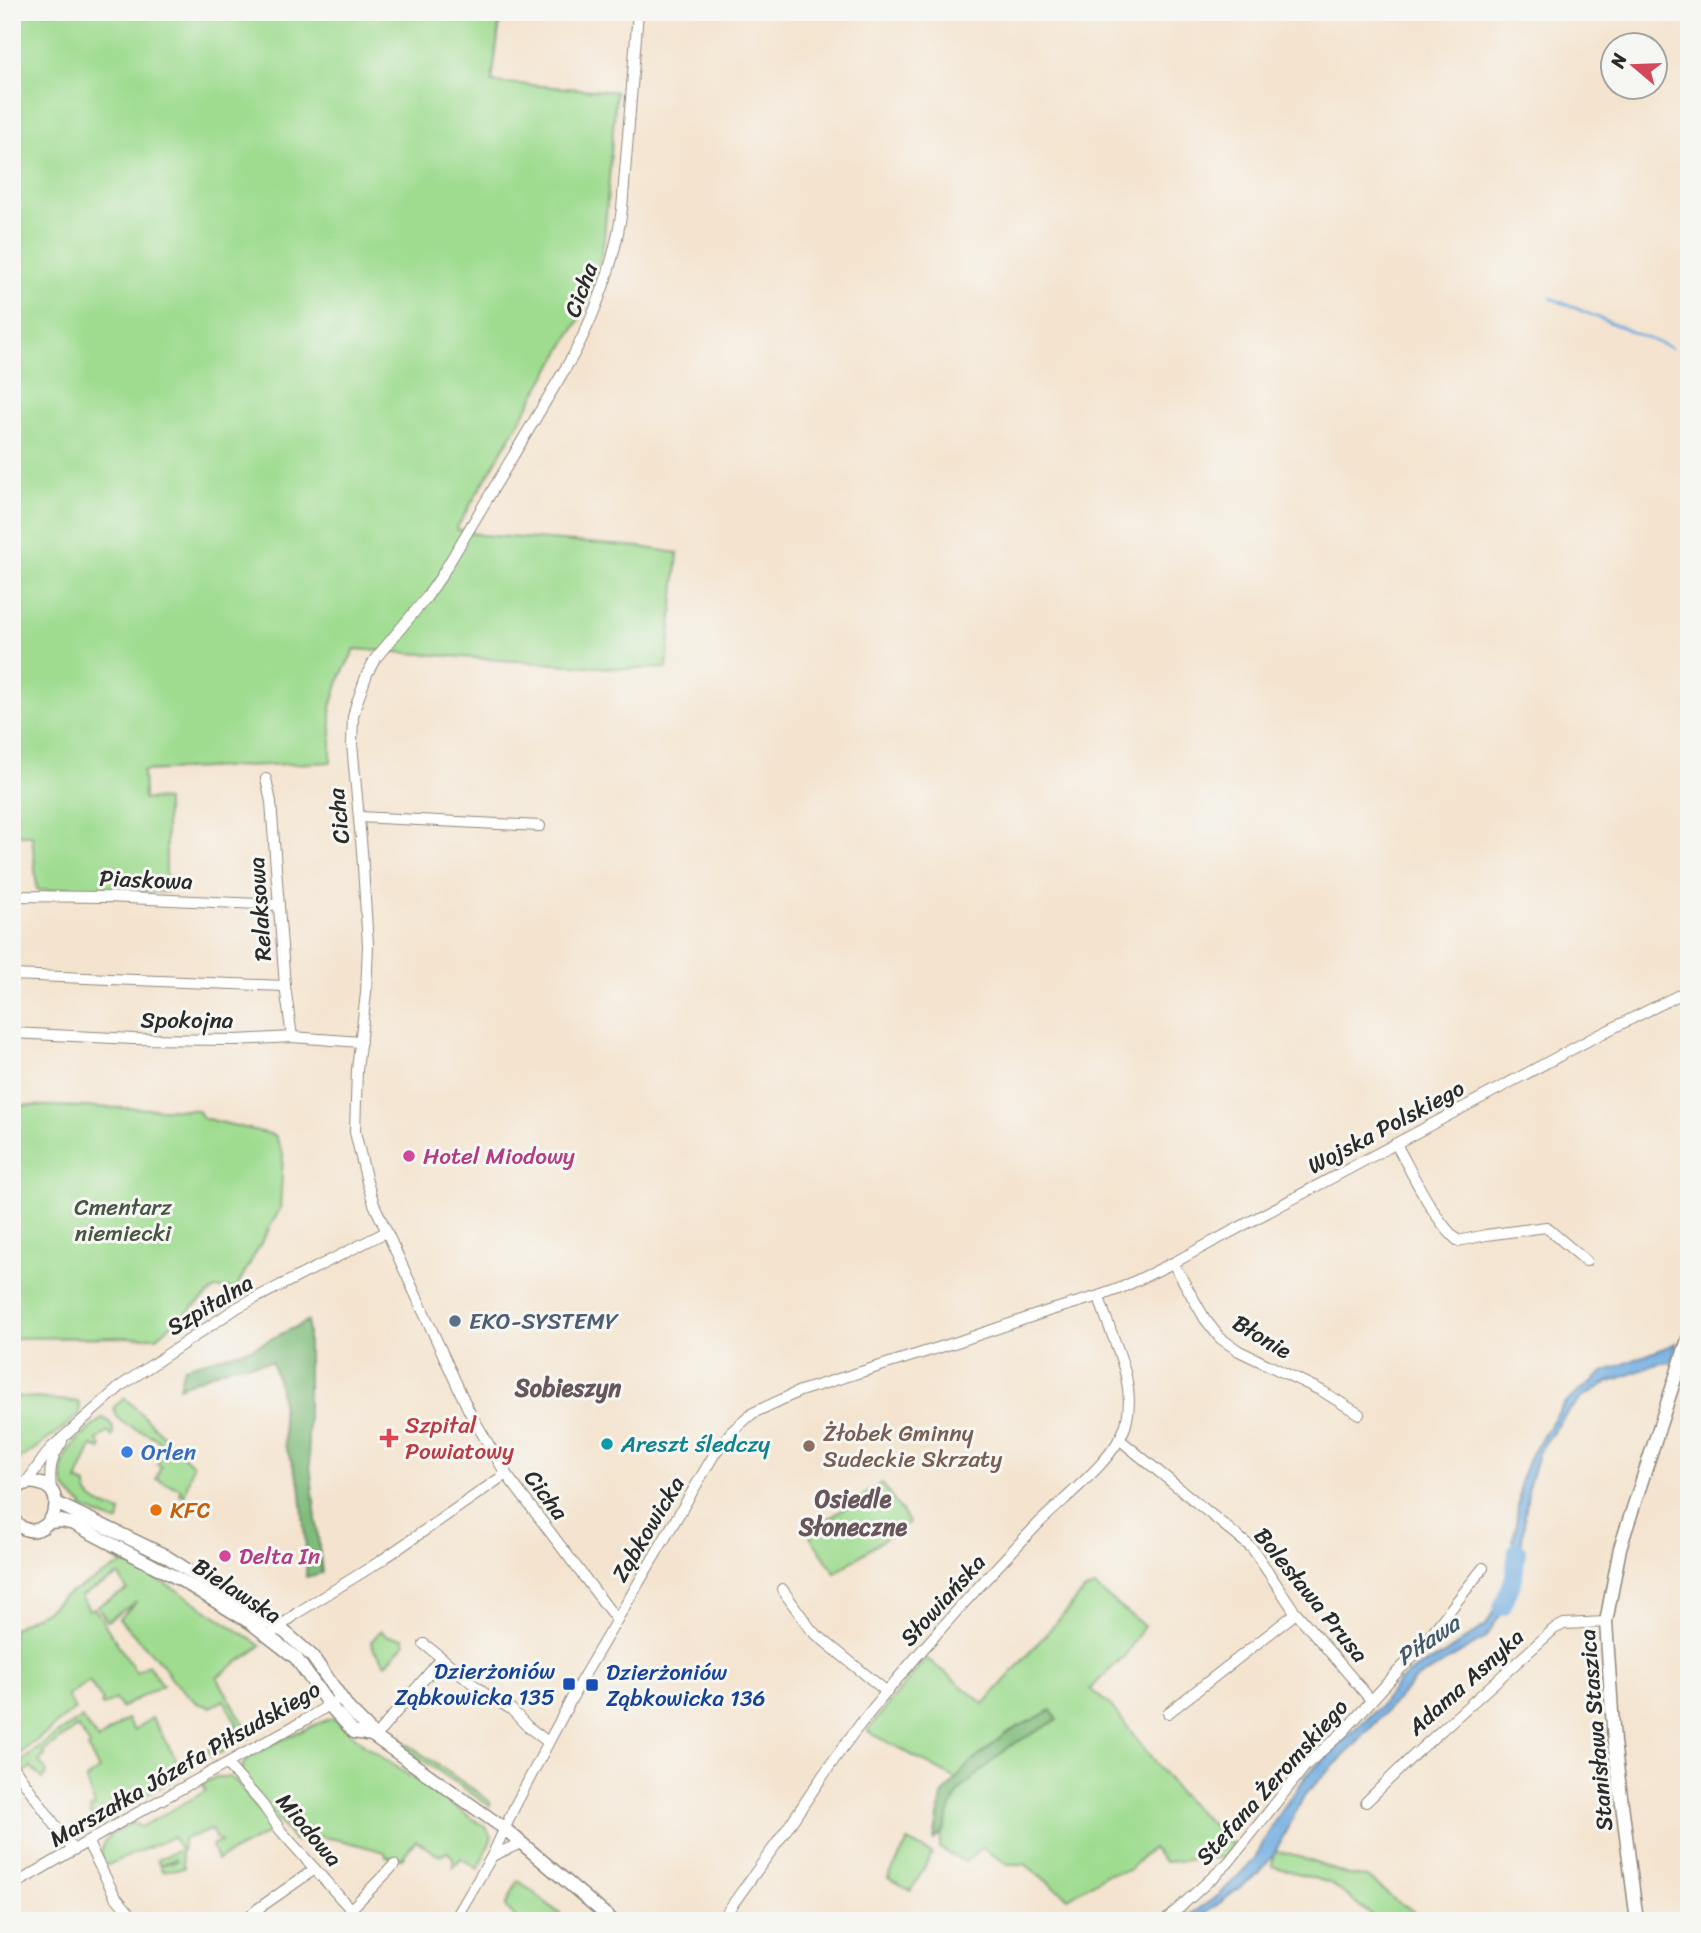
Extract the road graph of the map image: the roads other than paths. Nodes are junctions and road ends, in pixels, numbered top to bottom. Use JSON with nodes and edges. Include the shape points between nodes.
{"nodes":[{"id":1,"x":638,"y":12,"type":"edge"},
{"id":2,"x":266,"y":779,"type":"dead end"},
{"id":3,"x":359,"y":817,"type":"junction"},
{"id":4,"x":540,"y":826,"type":"dead end"},
{"id":5,"x":12,"y":895,"type":"edge"},
{"id":6,"x":279,"y":905,"type":"junction"},
{"id":7,"x":12,"y":975,"type":"edge"},
{"id":8,"x":285,"y":986,"type":"junction"},
{"id":9,"x":1689,"y":990,"type":"edge"},
{"id":10,"x":12,"y":1033,"type":"edge"},
{"id":11,"x":292,"y":1037,"type":"junction"},
{"id":12,"x":360,"y":1042,"type":"junction"},
{"id":13,"x":1396,"y":1144,"type":"junction"},
{"id":14,"x":386,"y":1232,"type":"junction"},
{"id":15,"x":1586,"y":1261,"type":"dead end"},
{"id":16,"x":1173,"y":1263,"type":"junction"},
{"id":17,"x":1099,"y":1296,"type":"junction"},
{"id":18,"x":1689,"y":1336,"type":"edge"},
{"id":19,"x":1359,"y":1414,"type":"dead end"},
{"id":20,"x":69,"y":1433,"type":"junction"},
{"id":21,"x":1119,"y":1439,"type":"junction"},
{"id":22,"x":506,"y":1474,"type":"junction"},
{"id":23,"x":18,"y":1487,"type":"edge"},
{"id":24,"x":53,"y":1497,"type":"junction"},
{"id":25,"x":13,"y":1520,"type":"edge"},
{"id":26,"x":50,"y":1522,"type":"junction"},
{"id":27,"x":1483,"y":1568,"type":"dead end"},
{"id":28,"x":205,"y":1588,"type":"junction"},
{"id":29,"x":782,"y":1589,"type":"dead end"},
{"id":30,"x":1296,"y":1613,"type":"junction"},
{"id":31,"x":616,"y":1619,"type":"junction"},
{"id":32,"x":1606,"y":1622,"type":"junction"},
{"id":33,"x":274,"y":1632,"type":"junction"},
{"id":34,"x":424,"y":1644,"type":"dead end"},
{"id":35,"x":442,"y":1658,"type":"junction"},
{"id":36,"x":887,"y":1692,"type":"junction"},
{"id":37,"x":341,"y":1697,"type":"junction"},
{"id":38,"x":1371,"y":1700,"type":"junction"},
{"id":39,"x":329,"y":1705,"type":"junction"},
{"id":40,"x":1168,"y":1713,"type":"dead end"},
{"id":41,"x":374,"y":1736,"type":"junction"},
{"id":42,"x":548,"y":1742,"type":"junction"},
{"id":43,"x":227,"y":1763,"type":"junction"},
{"id":44,"x":12,"y":1765,"type":"edge"},
{"id":45,"x":1366,"y":1802,"type":"dead end"},
{"id":46,"x":505,"y":1829,"type":"junction"},
{"id":47,"x":87,"y":1841,"type":"junction"},
{"id":48,"x":521,"y":1843,"type":"junction"},
{"id":49,"x":73,"y":1850,"type":"junction"},
{"id":50,"x":492,"y":1856,"type":"junction"},
{"id":51,"x":394,"y":1865,"type":"dead end"},
{"id":52,"x":315,"y":1869,"type":"junction"},
{"id":53,"x":12,"y":1886,"type":"edge"},
{"id":54,"x":351,"y":1909,"type":"junction"},
{"id":55,"x":136,"y":1921,"type":"edge"},
{"id":56,"x":245,"y":1921,"type":"edge"},
{"id":57,"x":361,"y":1921,"type":"edge"},
{"id":58,"x":453,"y":1921,"type":"edge"},
{"id":59,"x":613,"y":1921,"type":"edge"},
{"id":60,"x":721,"y":1921,"type":"edge"},
{"id":61,"x":1165,"y":1921,"type":"edge"},
{"id":62,"x":1637,"y":1921,"type":"edge"}],
"edges":[{"from":1,"to":3,"type":"street","name":"Cicha","via":[[622,209],[601,295],[574,354],[452,560],[367,674],[352,730]]},
{"from":2,"to":6,"type":"street","name":"Relaksowa"},
{"from":3,"to":4,"type":"street"},
{"from":3,"to":12,"type":"street","name":"Cicha","via":[[368,945]]},
{"from":5,"to":6,"type":"street","name":"Piaskowa"},
{"from":6,"to":8,"type":"street","name":"Relaksowa"},
{"from":7,"to":8,"type":"street"},
{"from":8,"to":11,"type":"street","name":"Relaksowa"},
{"from":9,"to":13,"type":"street","name":"Wojska Polskiego"},
{"from":10,"to":11,"type":"street","name":"Spokojna","via":[[134,1039]]},
{"from":11,"to":12,"type":"street","name":"Spokojna"},
{"from":12,"to":14,"type":"street","name":"Cicha","via":[[355,1132],[370,1193]]},
{"from":13,"to":15,"type":"street","via":[[1448,1233],[1458,1241],[1546,1227]]},
{"from":13,"to":16,"type":"street","name":"Wojska Polskiego"},
{"from":14,"to":20,"type":"street","name":"Szpitalna","via":[[238,1307],[122,1385]]},
{"from":14,"to":22,"type":"street","name":"Cicha","via":[[469,1411]]},
{"from":16,"to":17,"type":"street","name":"Wojska Polskiego"},
{"from":16,"to":19,"type":"street","name":"Błonie","via":[[1220,1338]]},
{"from":17,"to":21,"type":"street","name":"Słowiańska","via":[[1129,1384],[1128,1413]]},
{"from":17,"to":31,"type":"street","name":"Ząbkowicka","via":[[800,1391],[753,1413],[715,1453]]},
{"from":18,"to":32,"type":"main road","name":"Stanisława Staszica","via":[[1620,1548]]},
{"from":20,"to":23,"type":"street","name":"Szpitalna"},
{"from":20,"to":24,"type":"street","name":"Szpitalna","via":[[49,1469]]},
{"from":21,"to":30,"type":"street","name":"Bolesława Prusa","via":[[1252,1548]]},
{"from":21,"to":36,"type":"street","name":"Słowiańska"},
{"from":22,"to":31,"type":"street","name":"Cicha"},
{"from":22,"to":33,"type":"street"},
{"from":23,"to":24,"type":"main road","name":"Bielawska","via":[[39,1483]]},
{"from":24,"to":26,"type":"main road"},
{"from":24,"to":28,"type":"main road","name":"Bielawska","via":[[164,1556]]},
{"from":25,"to":26,"type":"main road","name":"Bielawska","via":[[32,1530]]},
{"from":26,"to":28,"type":"main road","name":"Bielawska","via":[[74,1524]]},
{"from":27,"to":38,"type":"street","name":"Stefana Żeromskiego","via":[[1413,1657]]},
{"from":28,"to":33,"type":"main road","name":"Bielawska"},
{"from":29,"to":36,"type":"street","via":[[812,1631]]},
{"from":30,"to":38,"type":"street","name":"Bolesława Prusa"},
{"from":30,"to":40,"type":"street"},
{"from":31,"to":42,"type":"street","name":"Ząbkowicka"},
{"from":32,"to":45,"type":"street","name":"Adama Asnyka","via":[[1564,1624],[1554,1629]]},
{"from":32,"to":62,"type":"main road","name":"Stanisława Staszica","via":[[1614,1742]]},
{"from":33,"to":37,"type":"main road","name":"Bielawska","via":[[300,1644]]},
{"from":33,"to":39,"type":"main road","name":"Bielawska"},
{"from":34,"to":35,"type":"street"},
{"from":35,"to":41,"type":"street"},
{"from":35,"to":42,"type":"street"},
{"from":36,"to":60,"type":"street","name":"Słowiańska"},
{"from":37,"to":39,"type":"street","name":"Marszałka Józefa Piłsudskiego"},
{"from":37,"to":41,"type":"main road","name":"Bielawska"},
{"from":38,"to":61,"type":"street","name":"Stefana Żeromskiego","via":[[1306,1765],[1228,1863]]},
{"from":39,"to":41,"type":"main road","name":"Bielawska","via":[[354,1732]]},
{"from":39,"to":43,"type":"street","name":"Marszałka Józefa Piłsudskiego"},
{"from":41,"to":46,"type":"main road","name":"Bielawska"},
{"from":42,"to":46,"type":"street","name":"Ząbkowicka"},
{"from":43,"to":47,"type":"street","name":"Marszałka Józefa Piłsudskiego"},
{"from":43,"to":52,"type":"street","name":"Miodowa"},
{"from":44,"to":49,"type":"street"},
{"from":46,"to":48,"type":"main road","name":"Bielawska"},
{"from":46,"to":50,"type":"street","name":"Ząbkowicka"},
{"from":47,"to":49,"type":"street","name":"Marszałka Józefa Piłsudskiego"},
{"from":47,"to":55,"type":"street","via":[[115,1896]]},
{"from":48,"to":50,"type":"street"},
{"from":48,"to":59,"type":"main road","name":"Bielawska"},
{"from":49,"to":53,"type":"street","name":"Marszałka Józefa Piłsudskiego"},
{"from":50,"to":58,"type":"street","name":"Ząbkowicka"},
{"from":51,"to":54,"type":"street"},
{"from":52,"to":54,"type":"street","name":"Miodowa"},
{"from":52,"to":56,"type":"street"},
{"from":54,"to":57,"type":"street","name":"Miodowa"}]}
